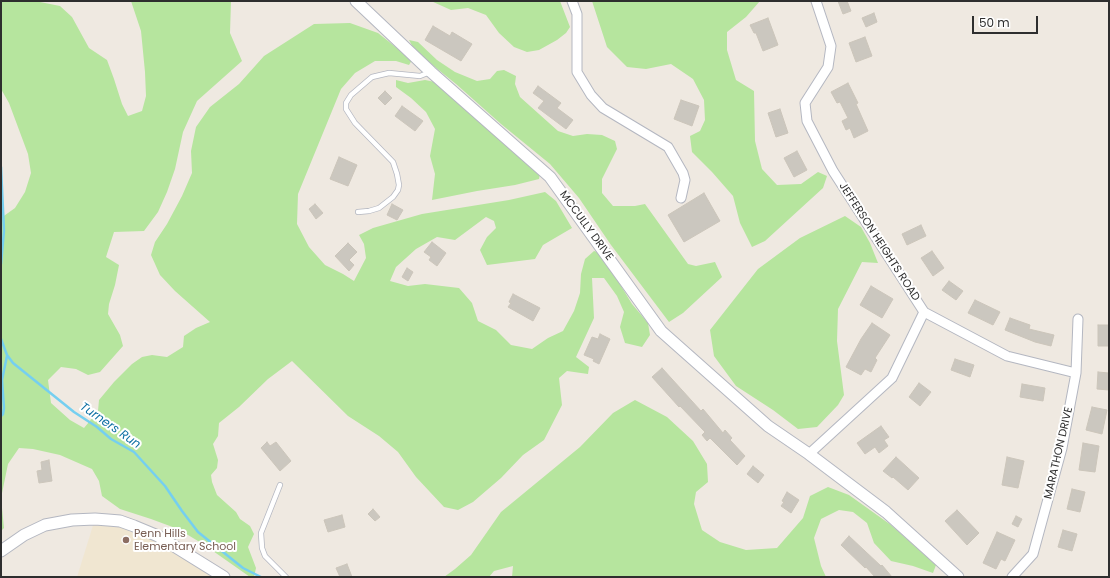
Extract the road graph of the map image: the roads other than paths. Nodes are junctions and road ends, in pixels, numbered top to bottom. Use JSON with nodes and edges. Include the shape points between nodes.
{"nodes":[{"id":1,"x":356,"y":1,"type":"edge"},
{"id":2,"x":572,"y":1,"type":"edge"},
{"id":3,"x":816,"y":1,"type":"edge"},
{"id":4,"x":431,"y":72,"type":"junction"},
{"id":5,"x":681,"y":198,"type":"dead end"},
{"id":6,"x":358,"y":212,"type":"dead end"},
{"id":7,"x":924,"y":312,"type":"junction"},
{"id":8,"x":1078,"y":319,"type":"dead end"},
{"id":9,"x":1076,"y":373,"type":"junction"},
{"id":10,"x":809,"y":454,"type":"junction"},
{"id":11,"x":280,"y":485,"type":"dead end"},
{"id":12,"x":1,"y":551,"type":"edge"},
{"id":13,"x":224,"y":577,"type":"edge"},
{"id":14,"x":286,"y":577,"type":"edge"},
{"id":15,"x":958,"y":577,"type":"edge"},
{"id":16,"x":1012,"y":577,"type":"edge"}],
"edges":[{"from":1,"to":4,"type":"street","name":"MCCULLY DRIVE"},
{"from":2,"to":5,"type":"street","via":[[578,14],[577,72],[591,95],[603,108],[668,147],[684,173]]},
{"from":3,"to":7,"type":"street","name":"JEFFERSON HEIGHTS ROAD","via":[[831,46],[828,68],[805,103],[807,121],[833,171]]},
{"from":4,"to":6,"type":"lane","via":[[420,76],[389,74],[372,77],[351,95],[346,103],[346,109],[355,123],[393,162],[399,185],[393,197],[383,206]]},
{"from":4,"to":10,"type":"street","name":"MCCULLY DRIVE","via":[[550,177],[661,331],[768,426]]},
{"from":7,"to":9,"type":"street","via":[[1007,356]]},
{"from":7,"to":10,"type":"street","name":"JEFFERSON HEIGHTS ROAD","via":[[892,378]]},
{"from":8,"to":9,"type":"street","name":"MARATHON DRIVE"},
{"from":9,"to":16,"type":"street","name":"MARATHON DRIVE","via":[[1062,448],[1033,554]]},
{"from":10,"to":15,"type":"street","via":[[886,512]]},
{"from":11,"to":14,"type":"lane","via":[[261,533],[262,548],[266,556]]},
{"from":12,"to":13,"type":"street","via":[[24,535],[45,525],[72,520],[120,521],[158,536]]}]}
